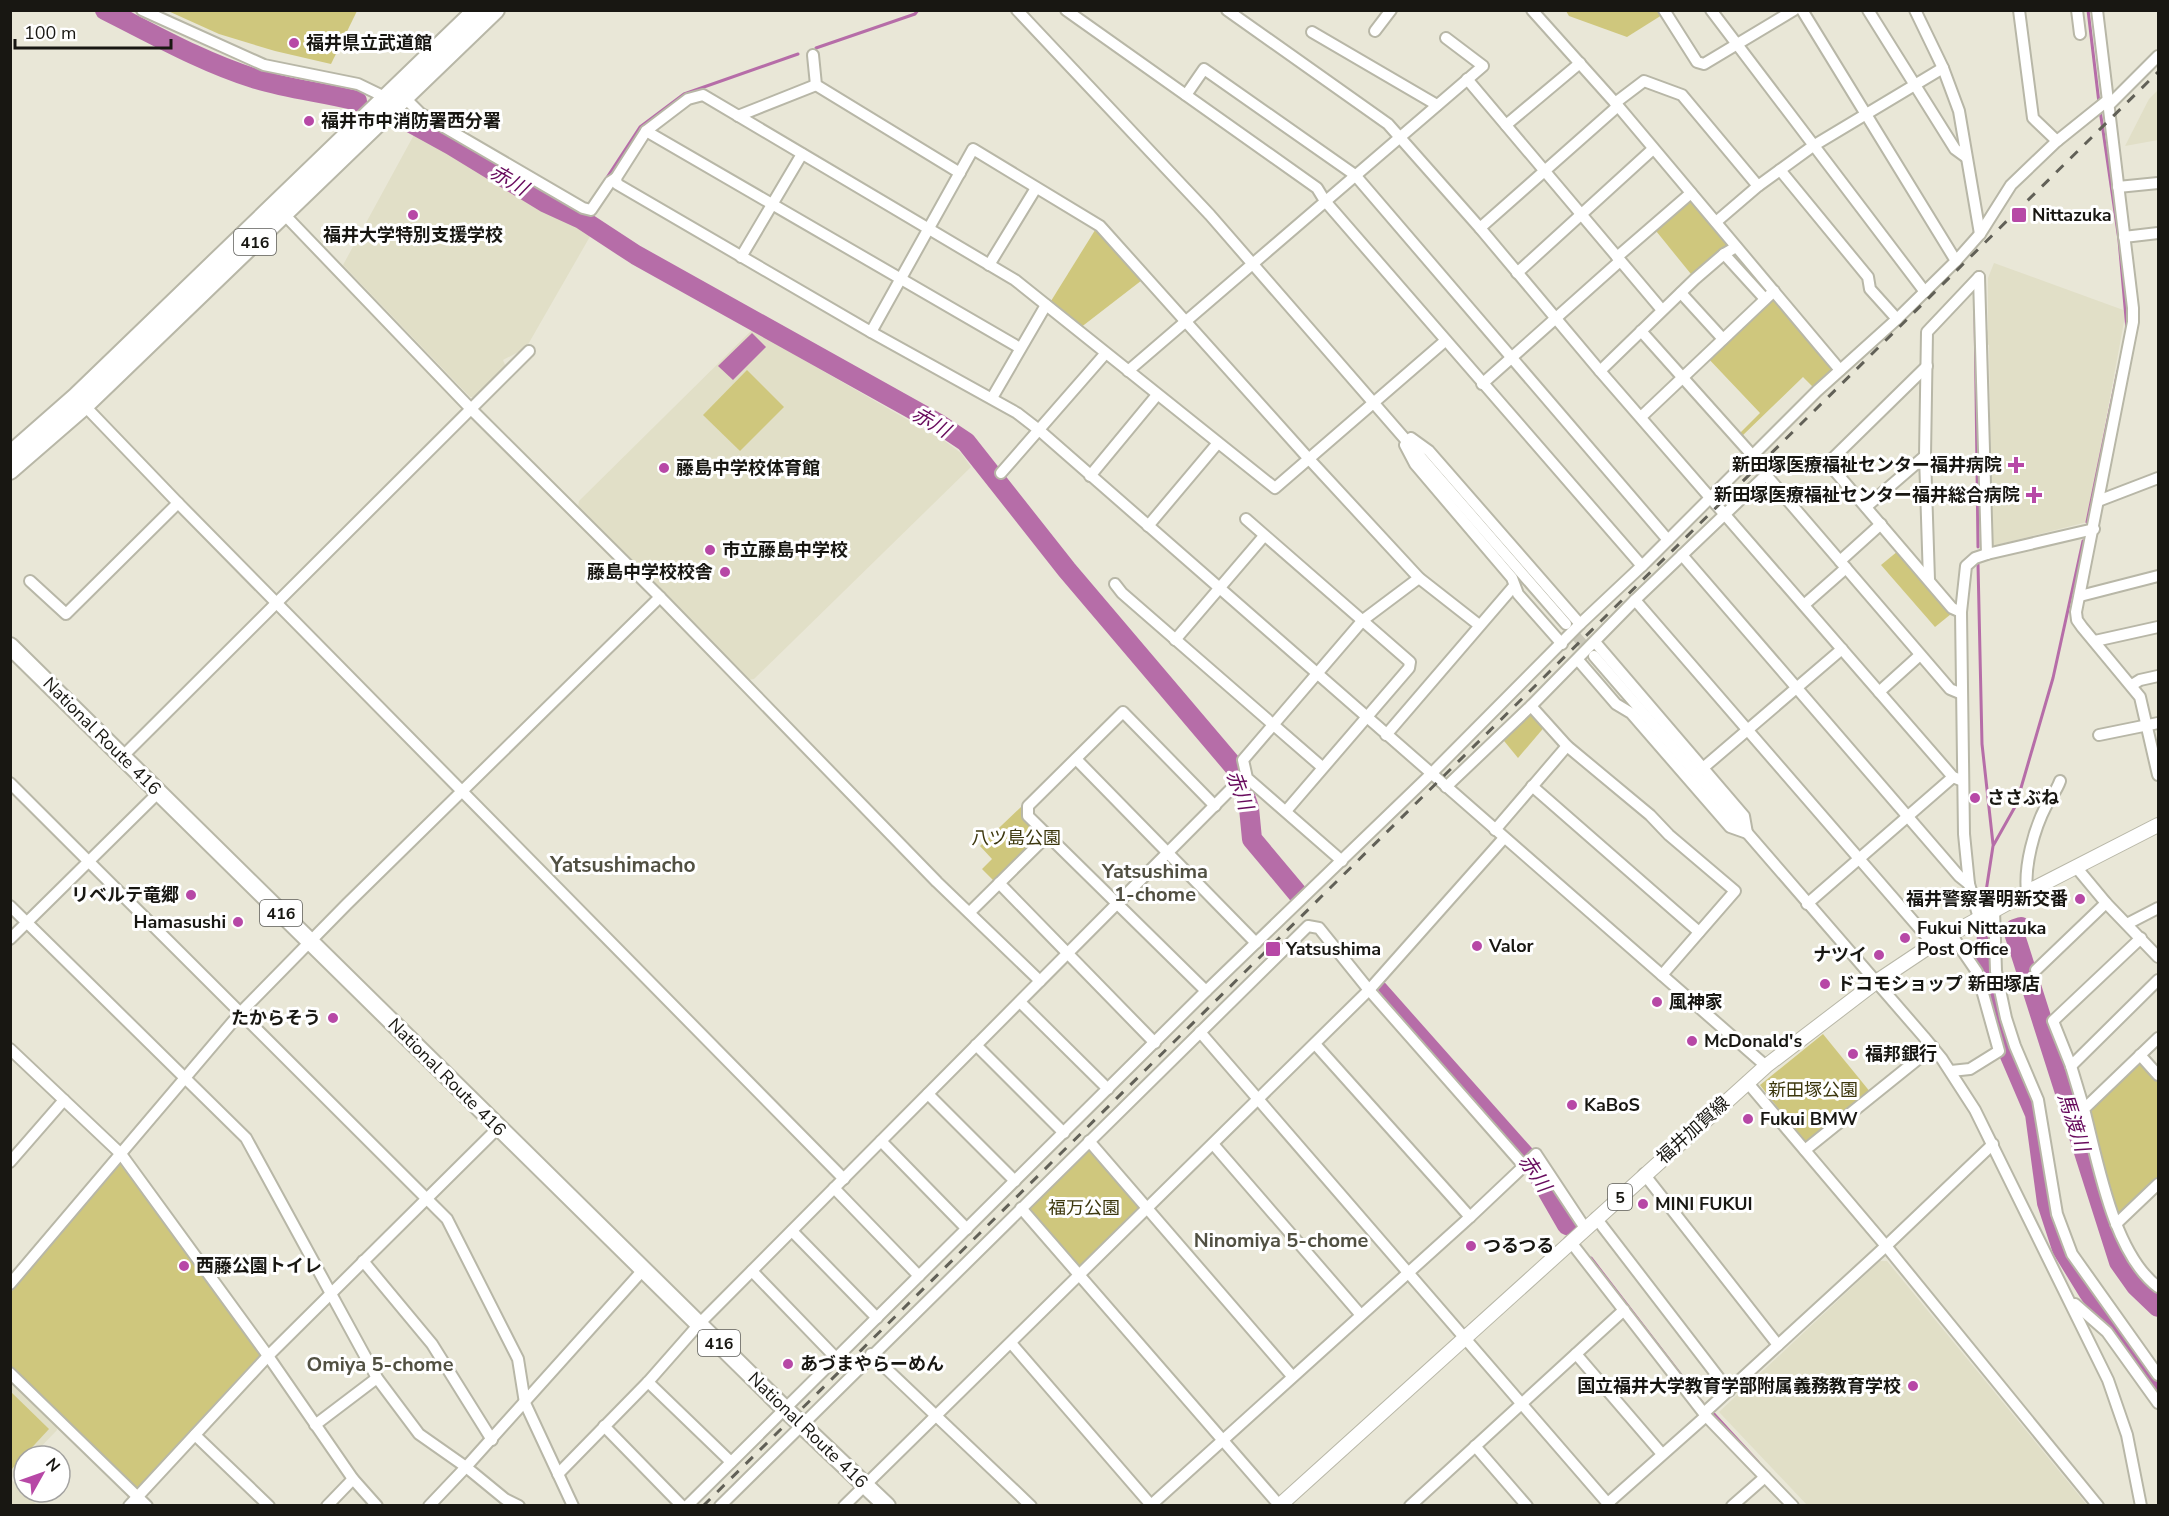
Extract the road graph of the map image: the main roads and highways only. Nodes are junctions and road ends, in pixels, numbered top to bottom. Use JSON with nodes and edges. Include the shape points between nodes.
{"nodes":[{"id":1,"x":476,"y":10,"type":"edge"},
{"id":2,"x":496,"y":10,"type":"edge"},
{"id":3,"x":397,"y":100,"type":"junction"},
{"id":4,"x":80,"y":401,"type":"junction"},
{"id":5,"x":10,"y":454,"type":"edge"},
{"id":6,"x":10,"y":471,"type":"edge"},
{"id":7,"x":10,"y":646,"type":"edge"},
{"id":8,"x":2158,"y":825,"type":"edge"},
{"id":9,"x":1279,"y":1505,"type":"edge"},
{"id":10,"x":887,"y":1506,"type":"edge"}],
"edges":[{"from":1,"to":3,"type":"highway","number":"416"},
{"from":2,"to":3,"type":"highway","number":"416"},
{"from":3,"to":4,"type":"highway","number":"416"},
{"from":4,"to":5,"type":"highway","number":"416"},
{"from":4,"to":6,"type":"highway","number":"416"},
{"from":7,"to":10,"type":"highway","name":"National Route 416","number":"416"},
{"from":8,"to":9,"type":"main road","name":"福井加賀線","number":"5","via":[[1933,944],[1766,1066]]}]}
